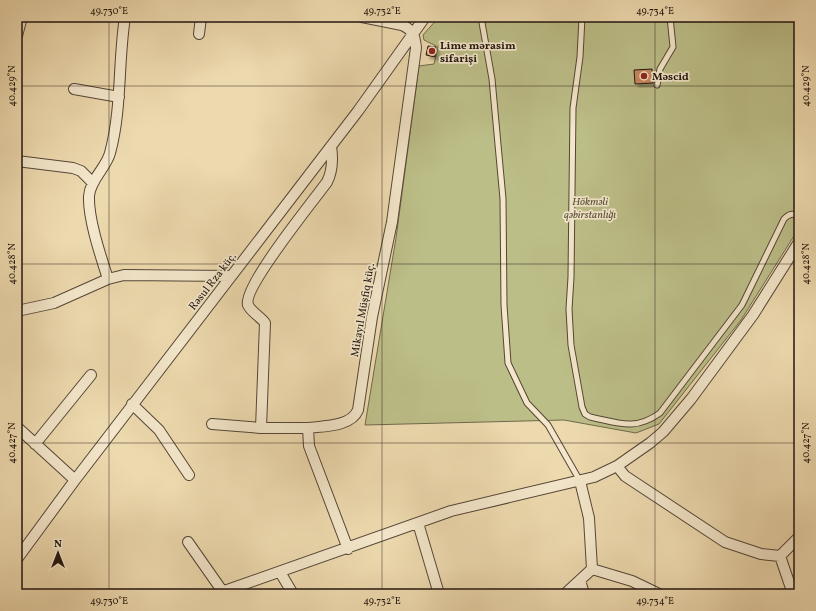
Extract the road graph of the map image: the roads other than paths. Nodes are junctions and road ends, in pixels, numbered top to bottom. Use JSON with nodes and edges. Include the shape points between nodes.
{"nodes":[{"id":1,"x":22,"y":17,"type":"edge"},
{"id":2,"x":125,"y":17,"type":"edge"},
{"id":3,"x":201,"y":17,"type":"edge"},
{"id":4,"x":362,"y":17,"type":"edge"},
{"id":5,"x":425,"y":17,"type":"edge"},
{"id":6,"x":481,"y":17,"type":"edge"},
{"id":7,"x":582,"y":17,"type":"edge"},
{"id":8,"x":670,"y":17,"type":"edge"},
{"id":9,"x":413,"y":32,"type":"junction"},
{"id":10,"x":199,"y":34,"type":"dead end"},
{"id":11,"x":17,"y":36,"type":"edge"},
{"id":12,"x":657,"y":85,"type":"dead end"},
{"id":13,"x":74,"y":89,"type":"dead end"},
{"id":14,"x":118,"y":97,"type":"junction"},
{"id":15,"x":331,"y":146,"type":"junction"},
{"id":16,"x":17,"y":161,"type":"edge"},
{"id":17,"x":93,"y":184,"type":"junction"},
{"id":18,"x":799,"y":216,"type":"edge"},
{"id":19,"x":799,"y":242,"type":"edge"},
{"id":20,"x":231,"y":276,"type":"junction"},
{"id":21,"x":108,"y":279,"type":"junction"},
{"id":22,"x":17,"y":311,"type":"edge"},
{"id":23,"x":91,"y":376,"type":"dead end"},
{"id":24,"x":132,"y":404,"type":"junction"},
{"id":25,"x":212,"y":424,"type":"dead end"},
{"id":26,"x":17,"y":427,"type":"edge"},
{"id":27,"x":261,"y":428,"type":"junction"},
{"id":28,"x":308,"y":428,"type":"junction"},
{"id":29,"x":35,"y":444,"type":"junction"},
{"id":30,"x":616,"y":466,"type":"junction"},
{"id":31,"x":189,"y":475,"type":"dead end"},
{"id":32,"x":75,"y":480,"type":"junction"},
{"id":33,"x":580,"y":480,"type":"junction"},
{"id":34,"x":418,"y":523,"type":"junction"},
{"id":35,"x":799,"y":537,"type":"edge"},
{"id":36,"x":188,"y":542,"type":"dead end"},
{"id":37,"x":348,"y":549,"type":"junction"},
{"id":38,"x":18,"y":556,"type":"edge"},
{"id":39,"x":780,"y":556,"type":"junction"},
{"id":40,"x":592,"y":569,"type":"junction"},
{"id":41,"x":280,"y":572,"type":"junction"},
{"id":42,"x":580,"y":580,"type":"junction"},
{"id":43,"x":220,"y":593,"type":"edge"},
{"id":44,"x":292,"y":594,"type":"edge"},
{"id":45,"x":440,"y":594,"type":"edge"},
{"id":46,"x":565,"y":594,"type":"edge"},
{"id":47,"x":584,"y":594,"type":"edge"},
{"id":48,"x":659,"y":594,"type":"edge"},
{"id":49,"x":793,"y":594,"type":"edge"}],
"edges":[{"from":1,"to":11,"type":"street"},
{"from":2,"to":14,"type":"street"},
{"from":3,"to":10,"type":"street"},
{"from":4,"to":9,"type":"street","via":[[402,25]]},
{"from":5,"to":9,"type":"street","name":"Rəsul Rza küç."},
{"from":6,"to":33,"type":"lane","via":[[492,79],[503,199],[504,305],[508,363],[527,403],[548,425]]},
{"from":7,"to":18,"type":"lane","via":[[573,108],[569,309],[572,345],[585,414],[590,418],[642,424],[660,413],[742,305],[784,219],[793,214]]},
{"from":8,"to":12,"type":"lane","via":[[673,47],[660,69]]},
{"from":9,"to":15,"type":"street","name":"Rəsul Rza küç."},
{"from":9,"to":28,"type":"street","name":"Mikayıl Müşfiq küç.","via":[[416,56],[392,222],[372,317],[358,410],[350,421]]},
{"from":13,"to":14,"type":"street"},
{"from":14,"to":17,"type":"street","via":[[110,154]]},
{"from":15,"to":20,"type":"street","name":"Rəsul Rza küç."},
{"from":15,"to":27,"type":"street","via":[[332,172],[327,182],[257,278],[248,300],[248,306],[265,323]]},
{"from":16,"to":17,"type":"street","via":[[73,168],[81,171]]},
{"from":17,"to":21,"type":"street","via":[[89,195],[90,204]]},
{"from":19,"to":30,"type":"street","via":[[753,315],[691,399],[663,432]]},
{"from":20,"to":21,"type":"street","via":[[138,274]]},
{"from":20,"to":24,"type":"street","name":"Rəsul Rza küç."},
{"from":21,"to":22,"type":"street","via":[[54,303]]},
{"from":23,"to":29,"type":"street"},
{"from":24,"to":31,"type":"street","via":[[159,430]]},
{"from":24,"to":32,"type":"street","name":"Rəsul Rza küç."},
{"from":25,"to":27,"type":"street","name":"Mikayıl Müşfiq küç."},
{"from":26,"to":29,"type":"street"},
{"from":27,"to":28,"type":"street","name":"Mikayıl Müşfiq küç."},
{"from":28,"to":37,"type":"street","via":[[309,446]]},
{"from":29,"to":32,"type":"street"},
{"from":30,"to":33,"type":"street"},
{"from":30,"to":39,"type":"street","via":[[625,476],[725,542],[761,554]]},
{"from":32,"to":38,"type":"street","name":"Rəsul Rza küç."},
{"from":33,"to":34,"type":"street","via":[[450,511]]},
{"from":33,"to":40,"type":"street","via":[[589,518]]},
{"from":34,"to":37,"type":"street"},
{"from":34,"to":45,"type":"street"},
{"from":35,"to":39,"type":"street"},
{"from":36,"to":43,"type":"street"},
{"from":37,"to":41,"type":"street"},
{"from":39,"to":49,"type":"street"},
{"from":40,"to":42,"type":"street"},
{"from":40,"to":48,"type":"street","via":[[632,581]]},
{"from":41,"to":43,"type":"street"},
{"from":41,"to":44,"type":"street"},
{"from":42,"to":46,"type":"street"},
{"from":42,"to":47,"type":"street"}]}
